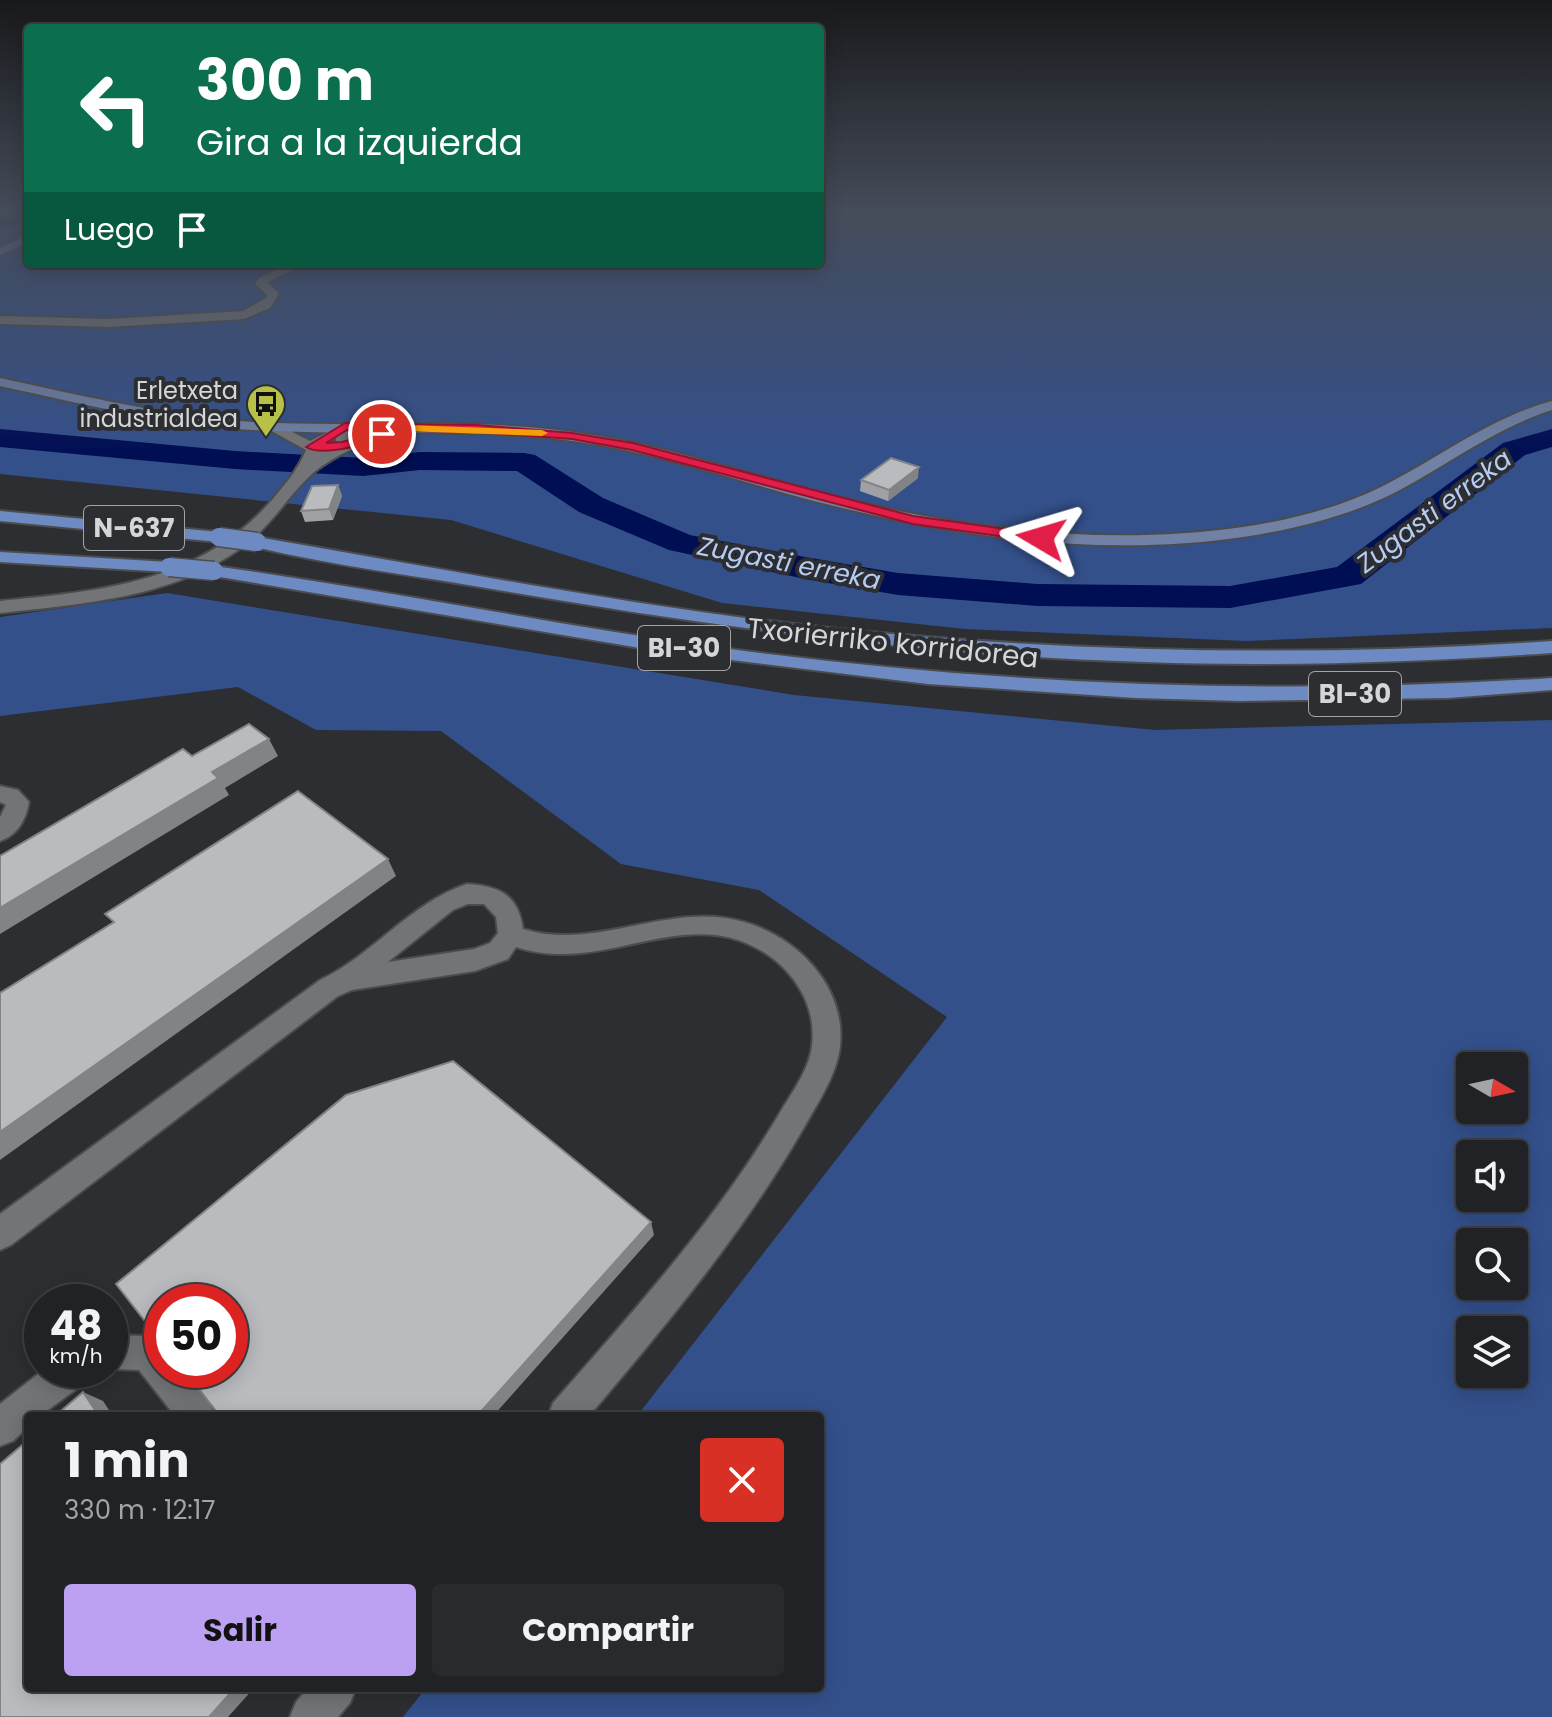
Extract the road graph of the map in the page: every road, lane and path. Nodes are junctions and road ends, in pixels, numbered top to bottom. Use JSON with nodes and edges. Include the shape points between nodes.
{"nodes":[{"id":1,"x":272,"y":293,"type":"edge"},
{"id":2,"x":0,"y":320,"type":"edge"},
{"id":3,"x":0,"y":382,"type":"edge"},
{"id":4,"x":1552,"y":405,"type":"edge"},
{"id":5,"x":273,"y":426,"type":"junction"},
{"id":6,"x":345,"y":427,"type":"junction"},
{"id":7,"x":404,"y":428,"type":"junction"},
{"id":8,"x":312,"y":448,"type":"junction"},
{"id":9,"x":341,"y":448,"type":"junction"},
{"id":10,"x":306,"y":471,"type":"junction"},
{"id":11,"x":0,"y":516,"type":"edge"},
{"id":12,"x":49,"y":521,"type":"junction"},
{"id":13,"x":0,"y":525,"type":"edge"},
{"id":14,"x":257,"y":542,"type":"joint"},
{"id":15,"x":0,"y":560,"type":"edge"},
{"id":16,"x":169,"y":567,"type":"joint"},
{"id":17,"x":0,"y":607,"type":"edge"},
{"id":18,"x":1552,"y":647,"type":"edge"},
{"id":19,"x":1552,"y":684,"type":"edge"},
{"id":20,"x":0,"y":794,"type":"edge"},
{"id":21,"x":0,"y":832,"type":"edge"},
{"id":22,"x":511,"y":935,"type":"junction"},
{"id":23,"x":348,"y":979,"type":"junction"},
{"id":24,"x":0,"y":1234,"type":"edge"},
{"id":25,"x":128,"y":1352,"type":"edge"},
{"id":26,"x":48,"y":1388,"type":"edge"},
{"id":27,"x":194,"y":1412,"type":"edge"},
{"id":28,"x":569,"y":1412,"type":"edge"},
{"id":29,"x":0,"y":1428,"type":"edge"},
{"id":30,"x":332,"y":1692,"type":"edge"},
{"id":31,"x":311,"y":1717,"type":"edge"}],
"edges":[{"from":1,"to":2,"type":"street","via":[[272,300],[244,315],[109,323]]},
{"from":3,"to":5,"type":"main road","via":[[198,422]]},
{"from":4,"to":7,"type":"main road","via":[[1493,426],[1387,490],[1338,510],[1245,532],[1119,541],[1041,538],[913,520],[583,438],[477,428]]},
{"from":5,"to":6,"type":"main road"},
{"from":5,"to":8,"type":"street"},
{"from":6,"to":7,"type":"main road"},
{"from":6,"to":8,"type":"street"},
{"from":6,"to":9,"type":"street"},
{"from":7,"to":9,"type":"street"},
{"from":8,"to":9,"type":"street"},
{"from":8,"to":10,"type":"street"},
{"from":9,"to":10,"type":"street"},
{"from":10,"to":17,"type":"street","via":[[252,532],[203,564],[117,592]]},
{"from":11,"to":12,"type":"highway"},
{"from":12,"to":13,"type":"highway"},
{"from":12,"to":14,"type":"highway","name":"Txorierriko korridorea","number":"N-637","bridge":true},
{"from":14,"to":18,"type":"highway","name":"Txorierriko korridorea","number":"BI-30","via":[[734,622],[988,649],[1284,659]]},
{"from":15,"to":16,"type":"highway","name":"Txorierriko korridorea","number":"N-637"},
{"from":16,"to":19,"type":"highway","name":"Txorierriko korridorea","number":"BI-30","bridge":true,"via":[[720,653],[977,682],[1304,695]]},
{"from":20,"to":21,"type":"street","via":[[18,802],[15,816]]},
{"from":22,"to":23,"type":"street","via":[[499,951],[475,960]]},
{"from":22,"to":23,"type":"street","via":[[508,913],[490,895],[467,894],[444,903]]},
{"from":22,"to":28,"type":"street","via":[[552,946],[686,926],[727,927],[758,937],[806,972],[826,1017],[823,1056],[767,1161],[666,1299]]},
{"from":23,"to":24,"type":"street"},
{"from":25,"to":27,"type":"street","via":[[148,1353]]},
{"from":26,"to":29,"type":"street"},
{"from":30,"to":31,"type":"street"}]}
